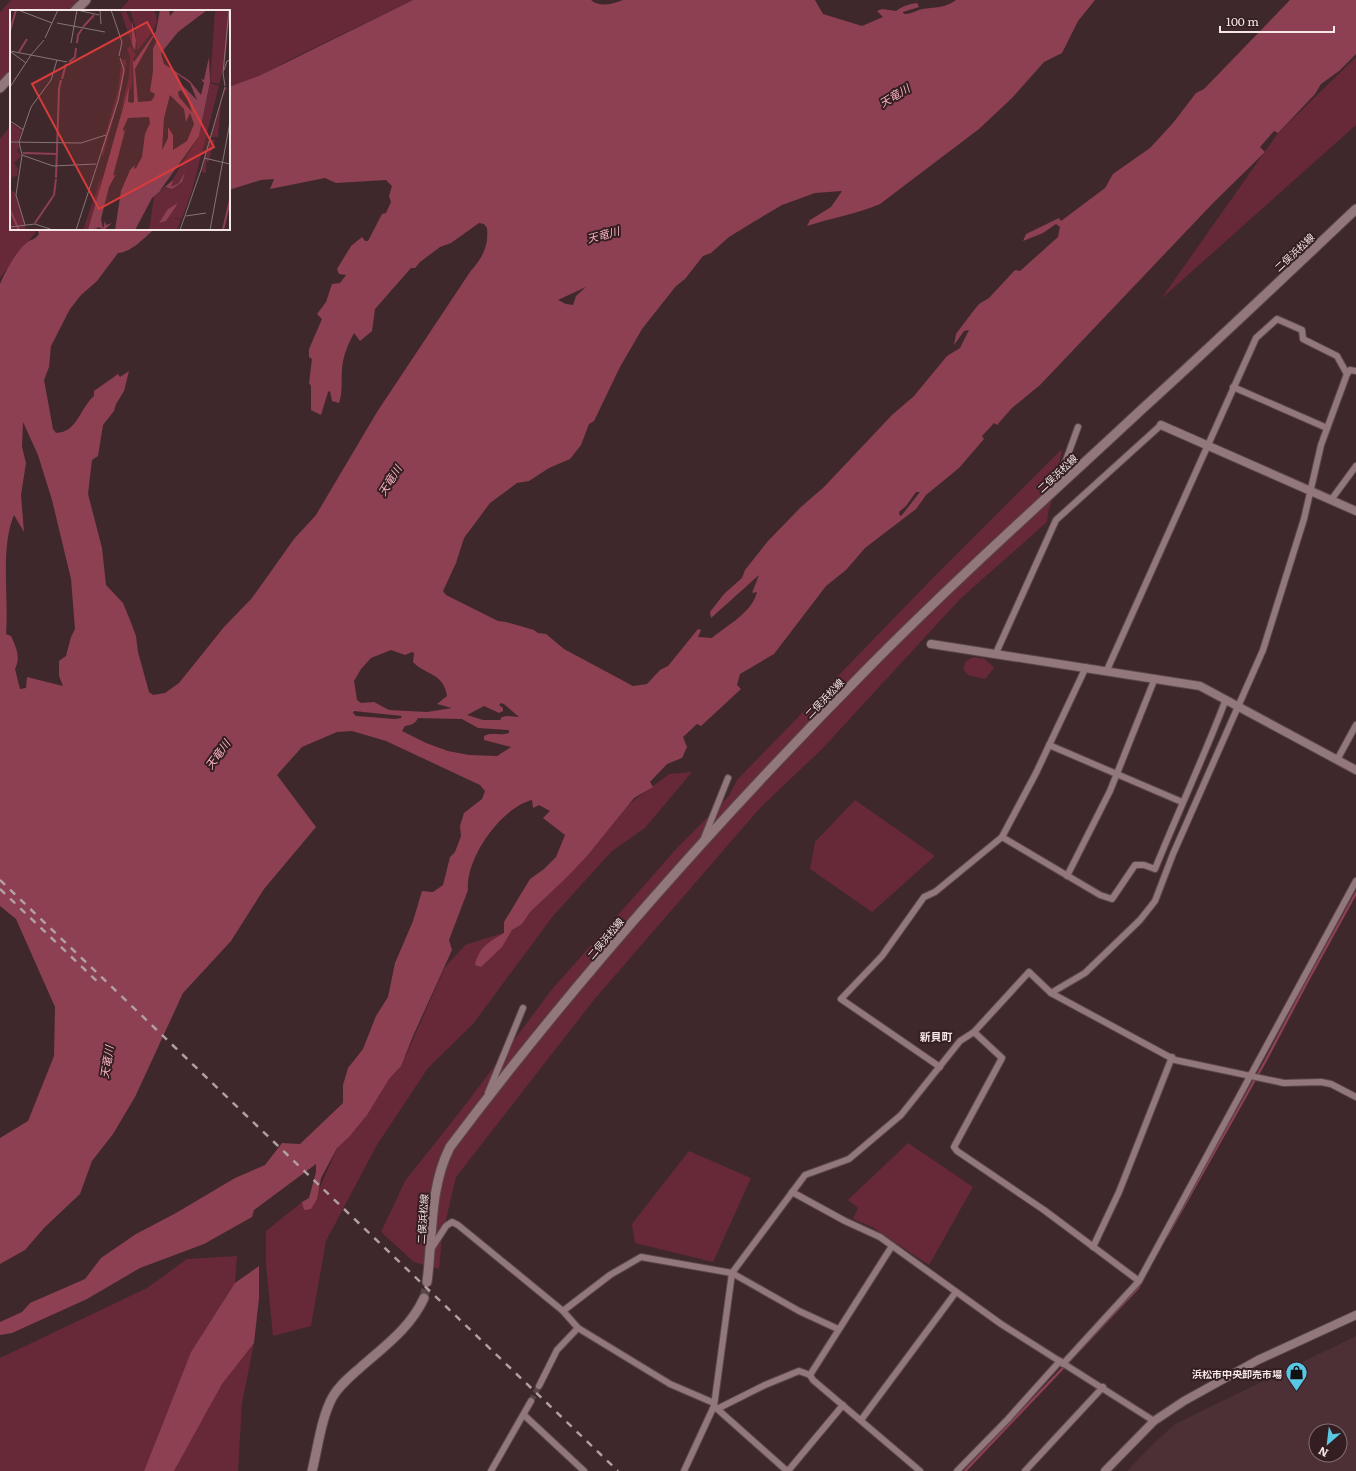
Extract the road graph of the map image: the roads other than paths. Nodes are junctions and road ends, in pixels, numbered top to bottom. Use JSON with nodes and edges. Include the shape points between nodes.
{"nodes":[{"id":1,"x":86,"y":0,"type":"edge"},
{"id":2,"x":76,"y":10,"type":"edge"},
{"id":3,"x":10,"y":77,"type":"edge"},
{"id":4,"x":0,"y":88,"type":"edge"},
{"id":5,"x":1356,"y":209,"type":"edge"},
{"id":6,"x":1356,"y":371,"type":"edge"},
{"id":7,"x":1347,"y":374,"type":"junction"},
{"id":8,"x":1233,"y":387,"type":"junction"},
{"id":9,"x":1162,"y":425,"type":"joint"},
{"id":10,"x":1078,"y":427,"type":"dead end"},
{"id":11,"x":1327,"y":428,"type":"junction"},
{"id":12,"x":1207,"y":445,"type":"junction"},
{"id":13,"x":1356,"y":466,"type":"edge"},
{"id":14,"x":1309,"y":491,"type":"junction"},
{"id":15,"x":1049,"y":496,"type":"junction"},
{"id":16,"x":1331,"y":500,"type":"junction"},
{"id":17,"x":1356,"y":511,"type":"edge"},
{"id":18,"x":931,"y":644,"type":"dead end"},
{"id":19,"x":996,"y":653,"type":"junction"},
{"id":20,"x":1086,"y":667,"type":"junction"},
{"id":21,"x":1107,"y":670,"type":"junction"},
{"id":22,"x":1155,"y":678,"type":"junction"},
{"id":23,"x":1226,"y":699,"type":"junction"},
{"id":24,"x":1238,"y":705,"type":"junction"},
{"id":25,"x":1356,"y":725,"type":"edge"},
{"id":26,"x":1048,"y":745,"type":"junction"},
{"id":27,"x":1337,"y":760,"type":"junction"},
{"id":28,"x":1356,"y":770,"type":"edge"},
{"id":29,"x":1118,"y":774,"type":"junction"},
{"id":30,"x":728,"y":778,"type":"dead end"},
{"id":31,"x":1182,"y":802,"type":"junction"},
{"id":32,"x":1002,"y":837,"type":"junction"},
{"id":33,"x":701,"y":846,"type":"junction"},
{"id":34,"x":1067,"y":876,"type":"junction"},
{"id":35,"x":1356,"y":880,"type":"edge"},
{"id":36,"x":1051,"y":993,"type":"junction"},
{"id":37,"x":523,"y":1008,"type":"dead end"},
{"id":38,"x":974,"y":1032,"type":"junction"},
{"id":39,"x":1172,"y":1058,"type":"junction"},
{"id":40,"x":940,"y":1067,"type":"junction"},
{"id":41,"x":1251,"y":1075,"type":"junction"},
{"id":42,"x":1356,"y":1097,"type":"edge"},
{"id":43,"x":485,"y":1100,"type":"junction"},
{"id":44,"x":792,"y":1192,"type":"junction"},
{"id":45,"x":892,"y":1246,"type":"junction"},
{"id":46,"x":1093,"y":1247,"type":"junction"},
{"id":47,"x":431,"y":1249,"type":"junction"},
{"id":48,"x":732,"y":1273,"type":"junction"},
{"id":49,"x":1139,"y":1281,"type":"junction"},
{"id":50,"x":427,"y":1282,"type":"tunnel mouth"},
{"id":51,"x":956,"y":1292,"type":"junction"},
{"id":52,"x":424,"y":1298,"type":"tunnel mouth"},
{"id":53,"x":562,"y":1311,"type":"junction"},
{"id":54,"x":1356,"y":1315,"type":"edge"},
{"id":55,"x":578,"y":1328,"type":"junction"},
{"id":56,"x":838,"y":1329,"type":"junction"},
{"id":57,"x":1061,"y":1362,"type":"junction"},
{"id":58,"x":810,"y":1375,"type":"junction"},
{"id":59,"x":539,"y":1386,"type":"tunnel mouth"},
{"id":60,"x":1103,"y":1387,"type":"junction"},
{"id":61,"x":532,"y":1401,"type":"tunnel mouth"},
{"id":62,"x":843,"y":1405,"type":"junction"},
{"id":63,"x":715,"y":1406,"type":"junction"},
{"id":64,"x":524,"y":1415,"type":"junction"},
{"id":65,"x":861,"y":1420,"type":"junction"},
{"id":66,"x":1154,"y":1421,"type":"junction"},
{"id":67,"x":312,"y":1471,"type":"edge"},
{"id":68,"x":491,"y":1471,"type":"edge"},
{"id":69,"x":584,"y":1471,"type":"edge"},
{"id":70,"x":684,"y":1471,"type":"edge"},
{"id":71,"x":788,"y":1471,"type":"edge"},
{"id":72,"x":920,"y":1471,"type":"edge"},
{"id":73,"x":956,"y":1471,"type":"edge"},
{"id":74,"x":1025,"y":1471,"type":"edge"},
{"id":75,"x":1105,"y":1471,"type":"edge"}],
"edges":[{"from":1,"to":2,"type":"main road"},
{"from":3,"to":4,"type":"main road"},
{"from":5,"to":15,"type":"main road","name":"二俣浜松線"},
{"from":6,"to":7,"type":"street","via":[[1350,370]]},
{"from":7,"to":8,"type":"street","via":[[1337,356],[1303,339],[1302,330],[1277,319],[1256,338]]},
{"from":7,"to":11,"type":"street"},
{"from":8,"to":11,"type":"street"},
{"from":8,"to":12,"type":"street"},
{"from":9,"to":12,"type":"street"},
{"from":9,"to":19,"type":"street","via":[[1056,520]]},
{"from":10,"to":15,"type":"street"},
{"from":11,"to":14,"type":"street"},
{"from":12,"to":14,"type":"street"},
{"from":12,"to":21,"type":"street"},
{"from":13,"to":16,"type":"street"},
{"from":14,"to":16,"type":"street"},
{"from":14,"to":24,"type":"street","via":[[1304,519],[1263,650]]},
{"from":15,"to":33,"type":"main road","name":"二俣浜松線","via":[[1011,529],[869,668]]},
{"from":16,"to":17,"type":"street"},
{"from":18,"to":19,"type":"street"},
{"from":19,"to":20,"type":"street"},
{"from":20,"to":21,"type":"street"},
{"from":20,"to":26,"type":"street"},
{"from":21,"to":22,"type":"street"},
{"from":22,"to":23,"type":"street","via":[[1200,686]]},
{"from":22,"to":29,"type":"street"},
{"from":23,"to":24,"type":"street"},
{"from":23,"to":31,"type":"street"},
{"from":24,"to":27,"type":"street"},
{"from":24,"to":36,"type":"street","via":[[1234,720],[1173,854],[1155,902],[1085,973]]},
{"from":25,"to":27,"type":"street"},
{"from":26,"to":29,"type":"street"},
{"from":26,"to":32,"type":"street"},
{"from":27,"to":28,"type":"street"},
{"from":29,"to":31,"type":"street"},
{"from":29,"to":34,"type":"street"},
{"from":30,"to":33,"type":"street"},
{"from":31,"to":34,"type":"street","via":[[1155,869],[1135,865],[1112,900]]},
{"from":32,"to":34,"type":"street"},
{"from":32,"to":40,"type":"street","via":[[935,892],[924,897],[882,956],[841,999]]},
{"from":33,"to":43,"type":"main road","name":"二俣浜松線","via":[[549,1020]]},
{"from":35,"to":41,"type":"street"},
{"from":36,"to":38,"type":"street","via":[[1029,972]]},
{"from":36,"to":39,"type":"street"},
{"from":37,"to":43,"type":"street"},
{"from":38,"to":40,"type":"street","via":[[960,1041]]},
{"from":38,"to":46,"type":"street","via":[[1002,1058],[954,1147]]},
{"from":39,"to":41,"type":"street"},
{"from":39,"to":46,"type":"street","via":[[1119,1192]]},
{"from":40,"to":44,"type":"street","via":[[901,1115],[849,1159],[805,1175]]},
{"from":41,"to":42,"type":"street","via":[[1284,1083],[1326,1083]]},
{"from":41,"to":49,"type":"street"},
{"from":43,"to":47,"type":"main road","name":"二俣浜松線","via":[[442,1162],[436,1184]]},
{"from":44,"to":45,"type":"street","via":[[880,1237]]},
{"from":44,"to":48,"type":"street"},
{"from":45,"to":51,"type":"street"},
{"from":45,"to":56,"type":"street"},
{"from":46,"to":49,"type":"street"},
{"from":47,"to":50,"type":"main road","name":"二俣浜松線"},
{"from":47,"to":53,"type":"street","via":[[446,1226],[452,1222]]},
{"from":48,"to":53,"type":"street","via":[[641,1257],[610,1275]]},
{"from":48,"to":56,"type":"street","via":[[799,1311]]},
{"from":48,"to":63,"type":"street"},
{"from":49,"to":57,"type":"street","via":[[1108,1317]]},
{"from":51,"to":57,"type":"street"},
{"from":51,"to":65,"type":"street"},
{"from":52,"to":67,"type":"main road","via":[[402,1331],[344,1382],[333,1397],[327,1409]]},
{"from":53,"to":55,"type":"street"},
{"from":54,"to":66,"type":"street","via":[[1258,1360],[1184,1401]]},
{"from":55,"to":59,"type":"street","via":[[557,1350]]},
{"from":55,"to":63,"type":"street","via":[[670,1384]]},
{"from":56,"to":58,"type":"street"},
{"from":57,"to":60,"type":"street"},
{"from":57,"to":73,"type":"street"},
{"from":58,"to":62,"type":"street"},
{"from":58,"to":63,"type":"street","via":[[799,1371]]},
{"from":60,"to":66,"type":"street"},
{"from":60,"to":74,"type":"street"},
{"from":61,"to":64,"type":"street"},
{"from":62,"to":65,"type":"street"},
{"from":62,"to":71,"type":"street"},
{"from":63,"to":70,"type":"street"},
{"from":63,"to":71,"type":"street"},
{"from":64,"to":68,"type":"street"},
{"from":64,"to":69,"type":"street"},
{"from":65,"to":72,"type":"street"},
{"from":66,"to":75,"type":"street"}]}
